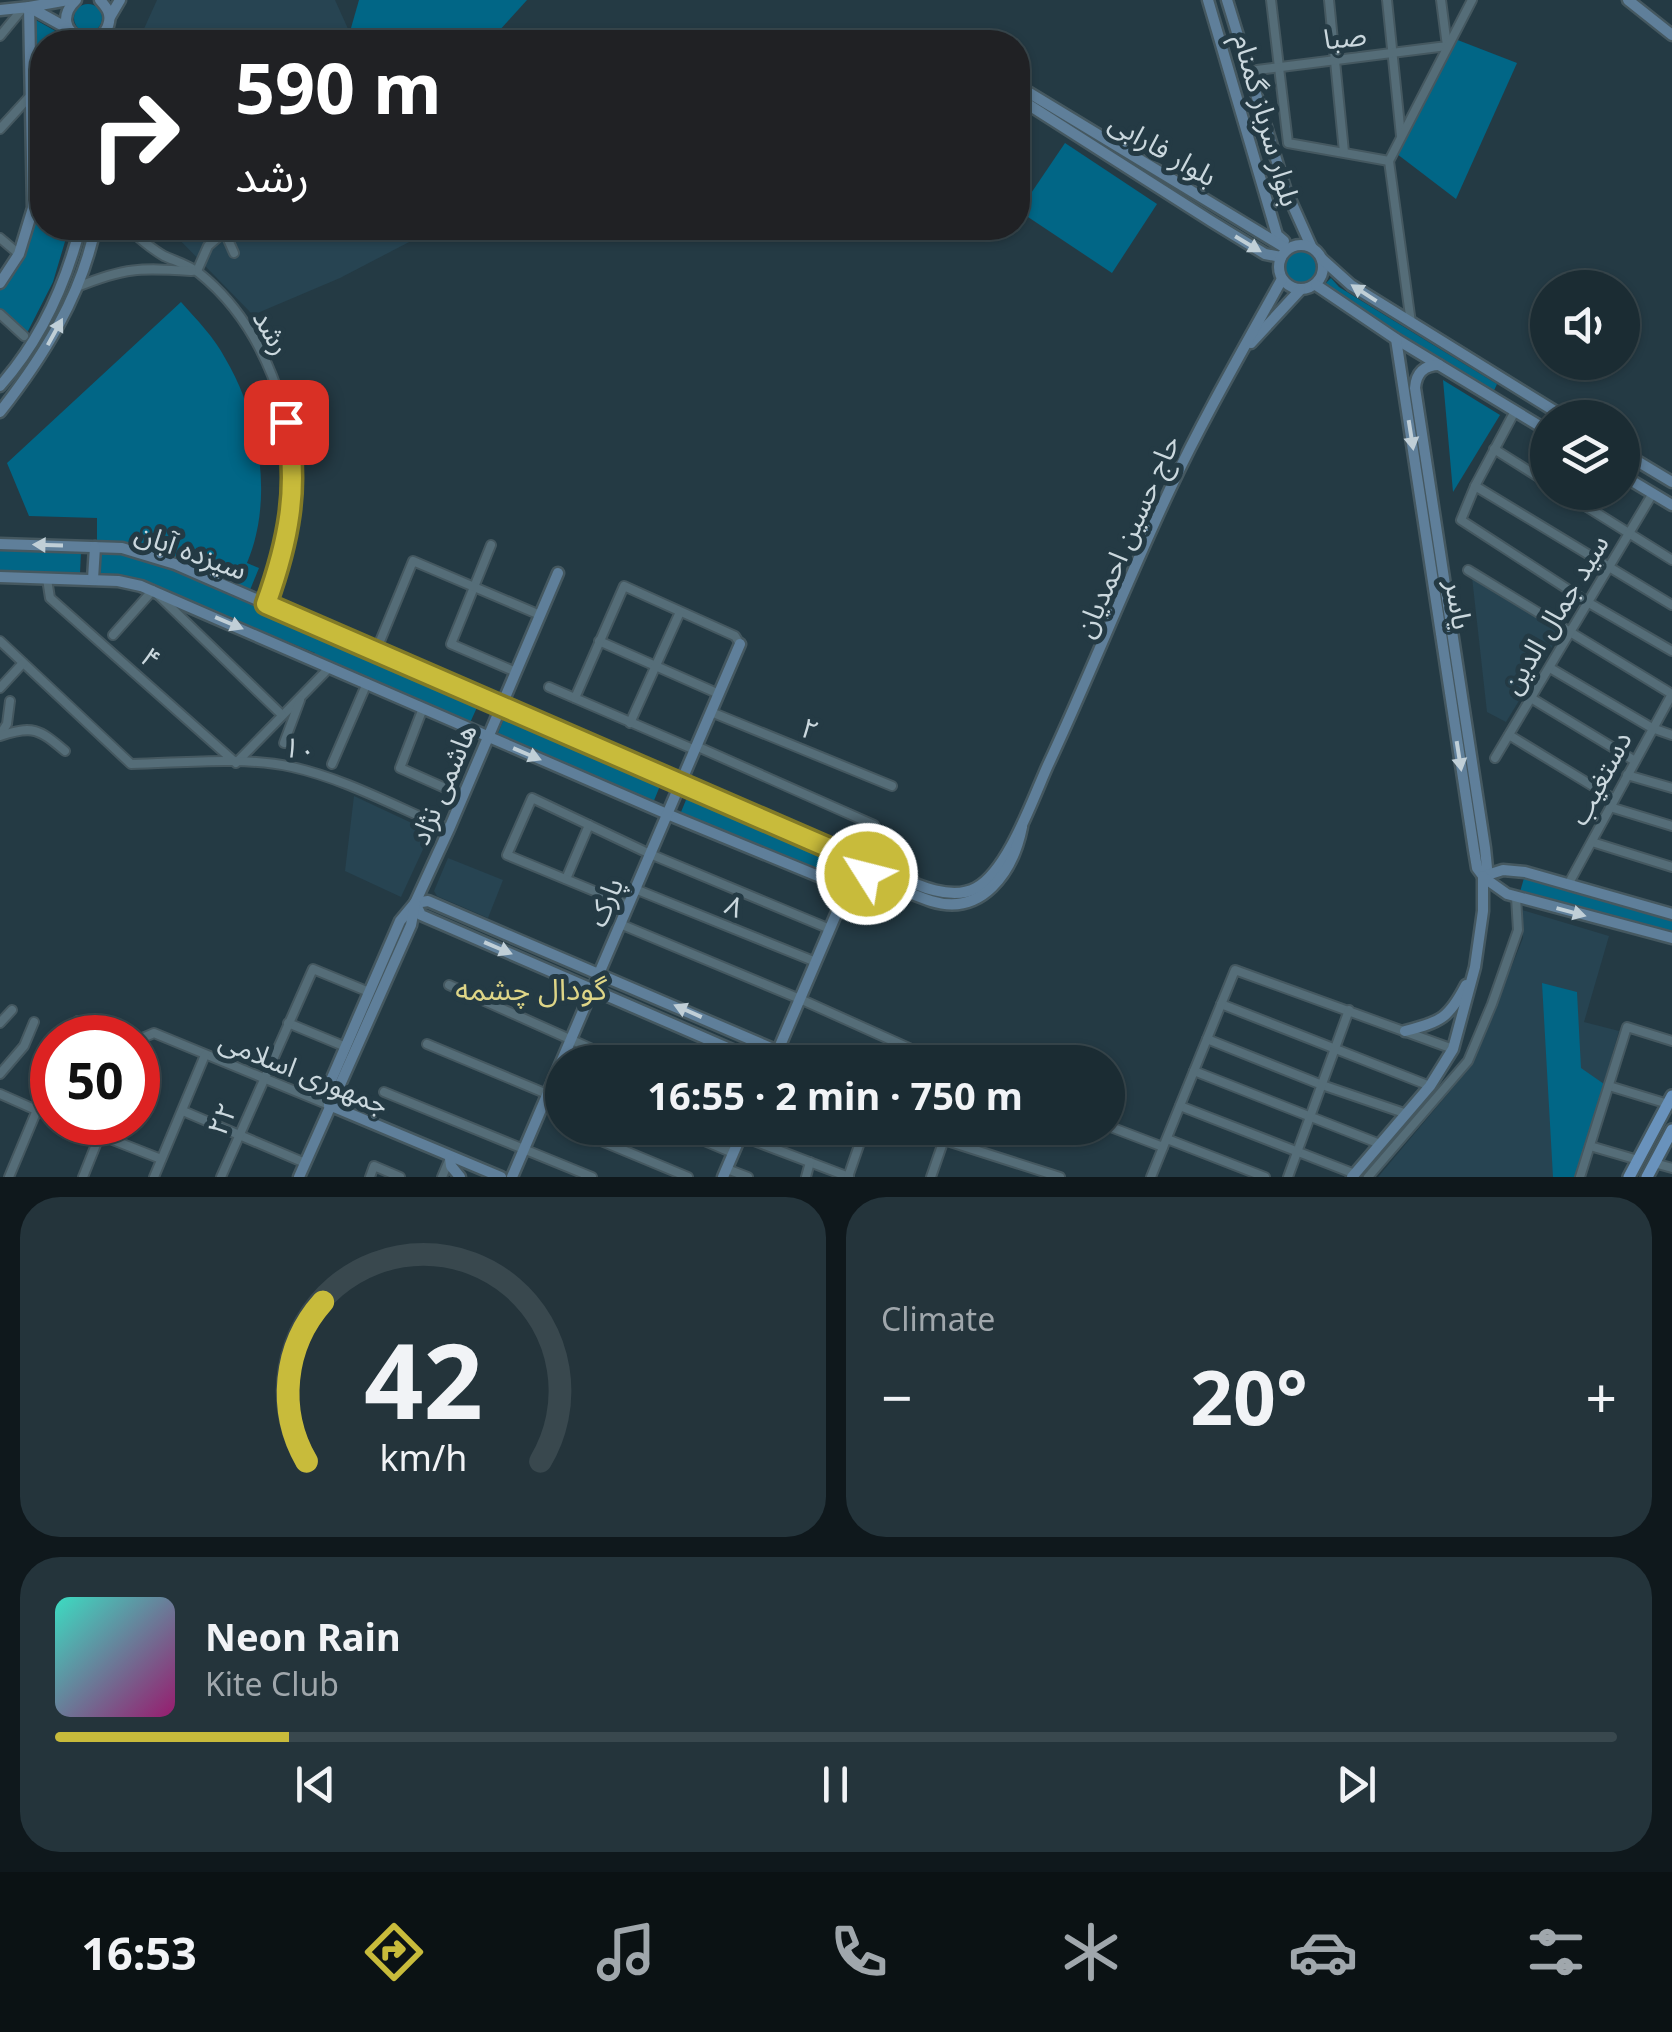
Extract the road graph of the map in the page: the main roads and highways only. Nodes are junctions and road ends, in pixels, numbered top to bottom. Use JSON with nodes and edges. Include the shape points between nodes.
{"nodes":[{"id":1,"x":68,"y":0,"type":"edge"},
{"id":2,"x":76,"y":0,"type":"edge"},
{"id":3,"x":100,"y":0,"type":"edge"},
{"id":4,"x":120,"y":0,"type":"edge"},
{"id":5,"x":1208,"y":0,"type":"edge"},
{"id":6,"x":1228,"y":0,"type":"edge"},
{"id":7,"x":1628,"y":0,"type":"edge"},
{"id":8,"x":26,"y":5,"type":"edge"},
{"id":9,"x":0,"y":10,"type":"edge"},
{"id":10,"x":110,"y":18,"type":"junction"},
{"id":11,"x":65,"y":30,"type":"edge"},
{"id":12,"x":71,"y":30,"type":"edge"},
{"id":13,"x":107,"y":30,"type":"edge"},
{"id":14,"x":1672,"y":36,"type":"edge"},
{"id":15,"x":30,"y":77,"type":"edge"},
{"id":16,"x":1030,"y":95,"type":"edge"},
{"id":17,"x":1030,"y":104,"type":"edge"},
{"id":18,"x":1061,"y":120,"type":"junction"},
{"id":19,"x":1218,"y":208,"type":"junction"},
{"id":20,"x":30,"y":218,"type":"edge"},
{"id":21,"x":1211,"y":222,"type":"junction"},
{"id":22,"x":76,"y":240,"type":"edge"},
{"id":23,"x":91,"y":240,"type":"edge"},
{"id":24,"x":1311,"y":246,"type":"junction"},
{"id":25,"x":1286,"y":251,"type":"junction"},
{"id":26,"x":1322,"y":259,"type":"junction"},
{"id":27,"x":1282,"y":279,"type":"junction"},
{"id":28,"x":0,"y":283,"type":"edge"},
{"id":29,"x":1316,"y":284,"type":"junction"},
{"id":30,"x":1300,"y":290,"type":"junction"},
{"id":31,"x":1396,"y":339,"type":"junction"},
{"id":32,"x":1238,"y":358,"type":"junction"},
{"id":33,"x":1439,"y":365,"type":"junction"},
{"id":34,"x":0,"y":386,"type":"edge"},
{"id":35,"x":1526,"y":393,"type":"junction"},
{"id":36,"x":1537,"y":400,"type":"edge"},
{"id":37,"x":1515,"y":411,"type":"junction"},
{"id":38,"x":0,"y":412,"type":"edge"},
{"id":39,"x":1530,"y":420,"type":"edge"},
{"id":40,"x":1640,"y":463,"type":"edge"},
{"id":41,"x":1672,"y":482,"type":"edge"},
{"id":42,"x":1640,"y":486,"type":"edge"},
{"id":43,"x":1672,"y":505,"type":"edge"},
{"id":44,"x":0,"y":544,"type":"edge"},
{"id":45,"x":95,"y":547,"type":"junction"},
{"id":46,"x":558,"y":573,"type":"dead end"},
{"id":47,"x":0,"y":577,"type":"edge"},
{"id":48,"x":94,"y":580,"type":"junction"},
{"id":49,"x":1440,"y":588,"type":"junction"},
{"id":50,"x":740,"y":644,"type":"road end"},
{"id":51,"x":501,"y":707,"type":"junction"},
{"id":52,"x":488,"y":737,"type":"junction"},
{"id":53,"x":680,"y":784,"type":"junction"},
{"id":54,"x":667,"y":814,"type":"junction"},
{"id":55,"x":1024,"y":817,"type":"junction"},
{"id":56,"x":852,"y":858,"type":"junction"},
{"id":57,"x":869,"y":864,"type":"junction"},
{"id":58,"x":1524,"y":872,"type":"junction"},
{"id":59,"x":1483,"y":876,"type":"junction"},
{"id":60,"x":862,"y":884,"type":"junction"},
{"id":61,"x":845,"y":889,"type":"junction"},
{"id":62,"x":1516,"y":897,"type":"junction"},
{"id":63,"x":415,"y":902,"type":"junction"},
{"id":64,"x":1672,"y":914,"type":"edge"},
{"id":65,"x":1672,"y":938,"type":"edge"},
{"id":66,"x":1475,"y":967,"type":"junction"},
{"id":67,"x":599,"y":972,"type":"junction"},
{"id":68,"x":592,"y":989,"type":"junction"},
{"id":69,"x":1405,"y":1030,"type":"road end"},
{"id":70,"x":569,"y":1045,"type":"edge"},
{"id":71,"x":721,"y":1045,"type":"edge"},
{"id":72,"x":767,"y":1045,"type":"edge"},
{"id":73,"x":780,"y":1045,"type":"edge"},
{"id":74,"x":545,"y":1096,"type":"edge"},
{"id":75,"x":1670,"y":1100,"type":"edge"},
{"id":76,"x":329,"y":1105,"type":"junction"},
{"id":77,"x":1672,"y":1130,"type":"edge"},
{"id":78,"x":738,"y":1145,"type":"edge"},
{"id":79,"x":450,"y":1158,"type":"junction"},
{"id":80,"x":725,"y":1173,"type":"edge"},
{"id":81,"x":1354,"y":1175,"type":"edge"},
{"id":82,"x":299,"y":1177,"type":"edge"},
{"id":83,"x":460,"y":1177,"type":"edge"},
{"id":84,"x":500,"y":1177,"type":"edge"},
{"id":85,"x":512,"y":1177,"type":"edge"},
{"id":86,"x":1628,"y":1177,"type":"edge"},
{"id":87,"x":1647,"y":1177,"type":"edge"}],
"edges":[{"from":1,"to":8,"type":"main road"},
{"from":2,"to":12,"type":"main road","via":[[66,15]]},
{"from":3,"to":10,"type":"main road"},
{"from":4,"to":10,"type":"main road"},
{"from":5,"to":25,"type":"main road","name":"بلوار سرباز گمنام"},
{"from":6,"to":24,"type":"main road","name":"بلوار سرباز گمنام","via":[[1285,188]]},
{"from":7,"to":14,"type":"main road"},
{"from":8,"to":9,"type":"main road"},
{"from":8,"to":11,"type":"main road"},
{"from":8,"to":15,"type":"main road"},
{"from":10,"to":13,"type":"main road"},
{"from":16,"to":18,"type":"main road","name":"بلوار فارابی"},
{"from":17,"to":18,"type":"main road","name":"بلوار فارابی"},
{"from":18,"to":19,"type":"main road","name":"بلوار فارابی"},
{"from":18,"to":21,"type":"main road","name":"بلوار فارابی"},
{"from":19,"to":21,"type":"main road"},
{"from":19,"to":25,"type":"main road","name":"بلوار فارابی"},
{"from":20,"to":28,"type":"main road","via":[[19,254]]},
{"from":21,"to":25,"type":"main road","name":"بلوار فارابی","one_way":true,"via":[[1265,254]]},
{"from":22,"to":34,"type":"main road","via":[[44,324]]},
{"from":38,"to":23,"type":"main road","one_way":true,"via":[[30,374],[77,287]]},
{"from":24,"to":25,"type":"main road"},
{"from":24,"to":26,"type":"main road"},
{"from":25,"to":27,"type":"main road","via":[[1278,268]]},
{"from":26,"to":29,"type":"main road"},
{"from":35,"to":26,"type":"main road","one_way":true,"via":[[1352,285]]},
{"from":27,"to":30,"type":"main road"},
{"from":27,"to":32,"type":"main road","name":"حاج حسین احمدیان"},
{"from":29,"to":30,"type":"main road"},
{"from":29,"to":31,"type":"main road"},
{"from":30,"to":32,"type":"main road"},
{"from":31,"to":33,"type":"main road"},
{"from":31,"to":49,"type":"main road","name":"یاسر","one_way":true},
{"from":32,"to":55,"type":"main road","name":"حاج حسین احمدیان","via":[[1170,490]]},
{"from":33,"to":37,"type":"main road"},
{"from":33,"to":49,"type":"main road","name":"یاسر","via":[[1423,370],[1415,388]]},
{"from":35,"to":36,"type":"main road"},
{"from":35,"to":37,"type":"main road"},
{"from":37,"to":39,"type":"main road"},
{"from":40,"to":41,"type":"main road"},
{"from":42,"to":43,"type":"main road"},
{"from":45,"to":44,"type":"main road","name":"سیزده آبان","one_way":true},
{"from":45,"to":48,"type":"main road"},
{"from":45,"to":51,"type":"main road","name":"سیزده آبان","via":[[150,554]]},
{"from":46,"to":51,"type":"main road","name":"هاشمی نژاد"},
{"from":47,"to":48,"type":"main road","name":"سیزده آبان"},
{"from":48,"to":52,"type":"main road","name":"سیزده آبان","one_way":true,"via":[[152,590]]},
{"from":49,"to":59,"type":"main road","name":"یاسر"},
{"from":50,"to":53,"type":"main road","name":"پارک"},
{"from":51,"to":52,"type":"main road","name":"هاشمی نژاد"},
{"from":51,"to":53,"type":"main road","name":"سیزده آبان"},
{"from":52,"to":54,"type":"main road","name":"سیزده آبان","one_way":true},
{"from":52,"to":63,"type":"main road","name":"هاشمی نژاد"},
{"from":53,"to":54,"type":"main road","name":"پارک"},
{"from":53,"to":56,"type":"main road","name":"سیزده آبان"},
{"from":54,"to":61,"type":"main road","name":"سیزده آبان"},
{"from":54,"to":67,"type":"main road","name":"پارک"},
{"from":55,"to":57,"type":"main road","name":"حاج حسین احمدیان","via":[[989,879],[970,892],[938,891]]},
{"from":55,"to":60,"type":"main road","name":"حاج حسین احمدیان","via":[[1011,862],[979,898],[942,904],[884,883]]},
{"from":56,"to":57,"type":"main road","name":"حاج حسین احمدیان","via":[[862,856]]},
{"from":56,"to":61,"type":"main road"},
{"from":57,"to":60,"type":"main road"},
{"from":58,"to":59,"type":"main road"},
{"from":58,"to":62,"type":"main road","via":[[1512,885]]},
{"from":58,"to":64,"type":"main road"},
{"from":59,"to":62,"type":"main road"},
{"from":59,"to":66,"type":"main road","name":"یاسر"},
{"from":60,"to":61,"type":"main road"},
{"from":61,"to":73,"type":"main road"},
{"from":62,"to":65,"type":"main road","one_way":true},
{"from":63,"to":67,"type":"main road","via":[[428,901]]},
{"from":63,"to":68,"type":"main road","one_way":true,"via":[[422,915]]},
{"from":63,"to":76,"type":"main road","name":"هاشمی نژاد","via":[[412,924]]},
{"from":63,"to":76,"type":"main road","name":"هاشمی نژاد","via":[[400,920],[329,1085]]},
{"from":66,"to":69,"type":"main road","via":[[1452,1012],[1436,1024]]},
{"from":66,"to":81,"type":"main road","name":"یاسر","via":[[1453,1049]]},
{"from":67,"to":68,"type":"main road","name":"پارک"},
{"from":72,"to":67,"type":"main road","one_way":true},
{"from":68,"to":70,"type":"main road","name":"پارک"},
{"from":68,"to":71,"type":"main road"},
{"from":74,"to":85,"type":"main road","name":"پارک"},
{"from":75,"to":86,"type":"main road"},
{"from":76,"to":79,"type":"main road","name":"جمهوری اسلامی"},
{"from":76,"to":82,"type":"main road","name":"هاشمی نژاد"},
{"from":77,"to":87,"type":"main road"},
{"from":78,"to":80,"type":"main road"},
{"from":79,"to":83,"type":"main road"},
{"from":79,"to":84,"type":"main road","name":"جمهوری اسلامی"}]}
